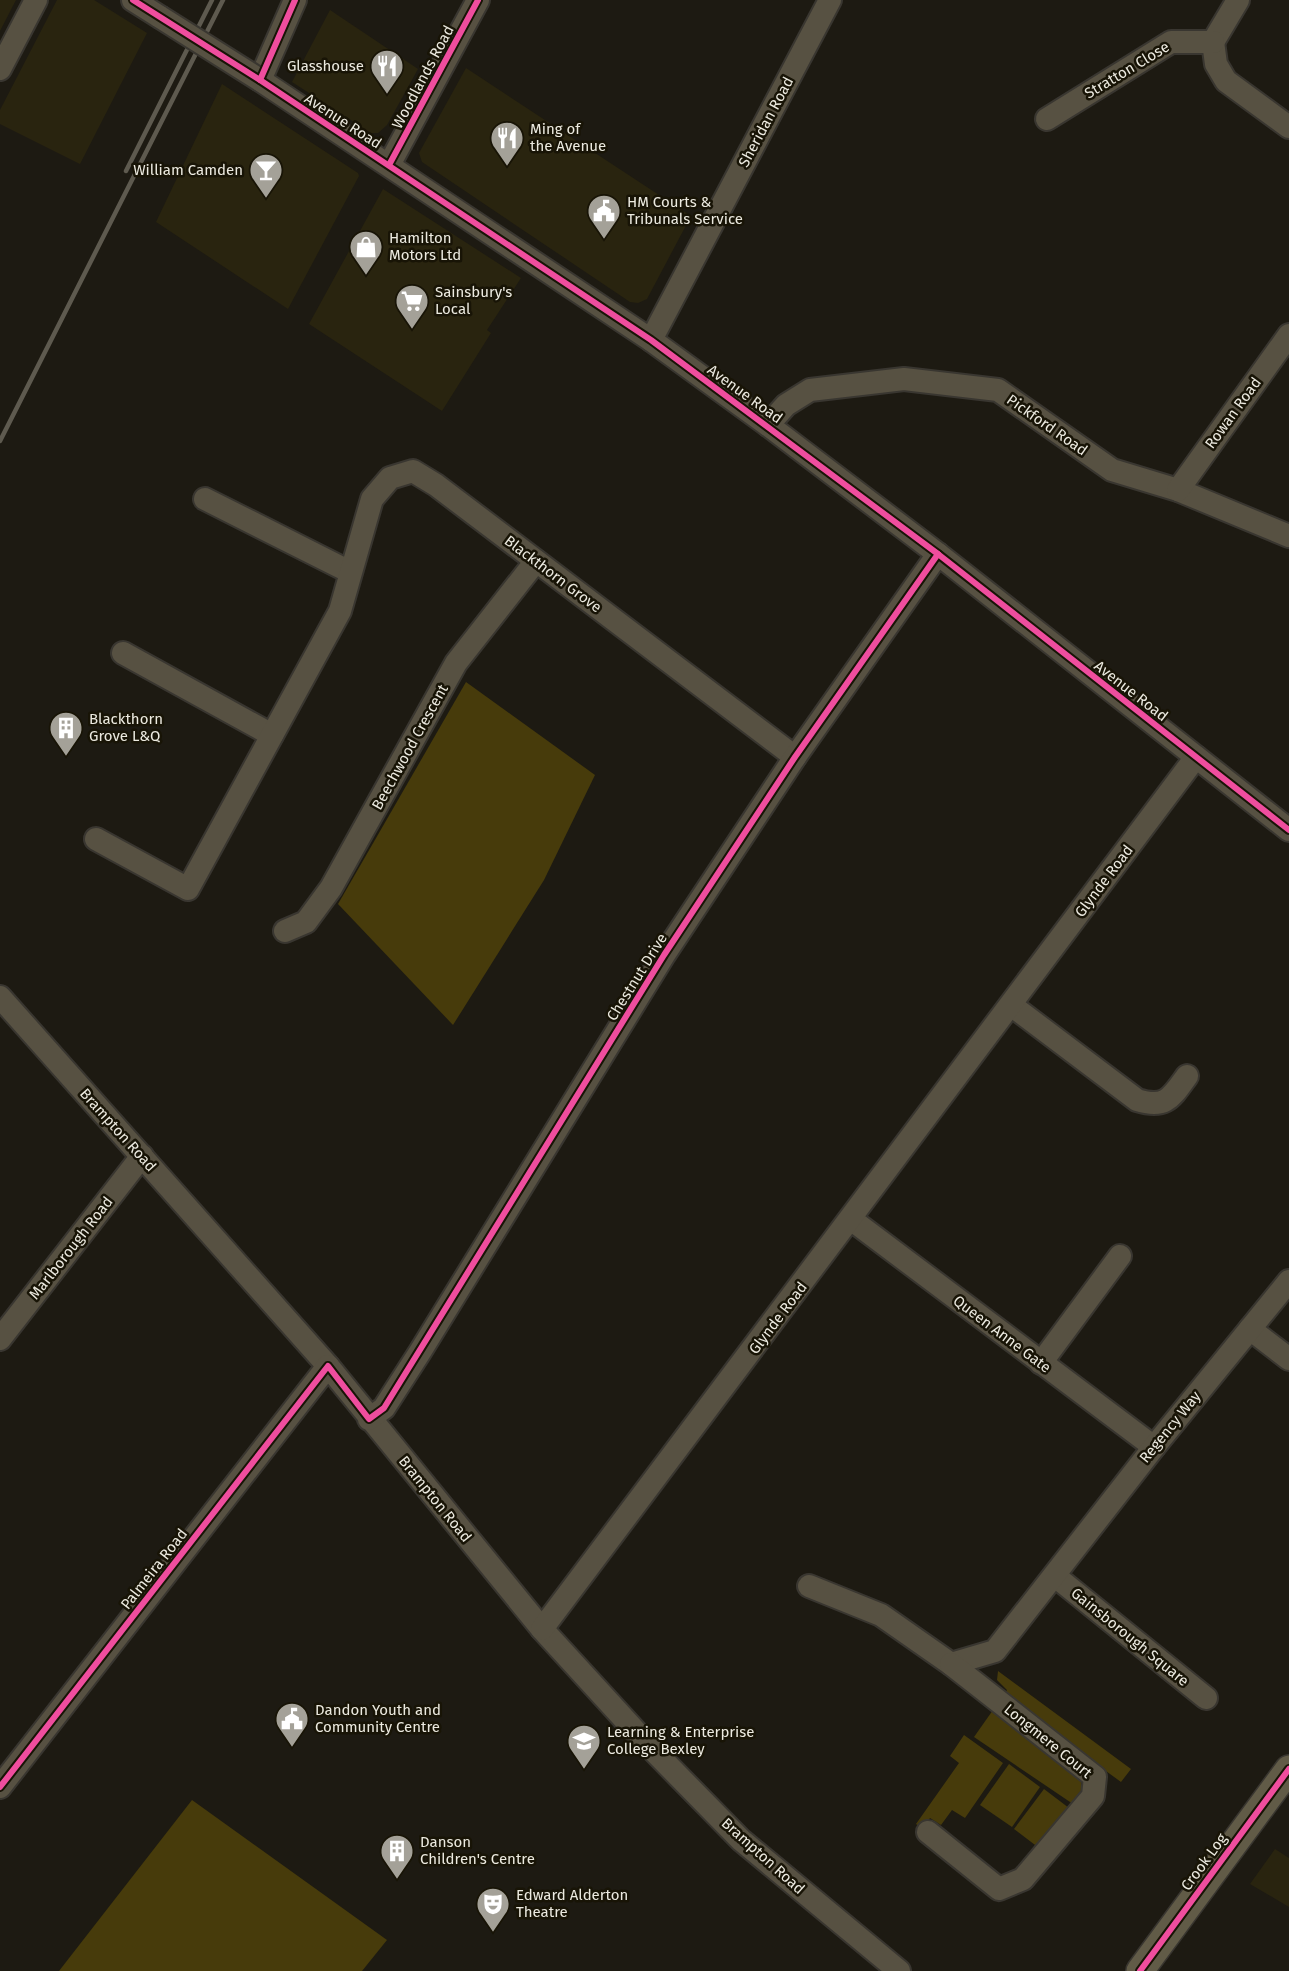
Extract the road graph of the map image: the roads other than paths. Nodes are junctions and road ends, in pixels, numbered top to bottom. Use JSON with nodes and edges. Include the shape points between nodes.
{"nodes":[{"id":1,"x":36,"y":0,"type":"edge"},
{"id":2,"x":133,"y":0,"type":"edge"},
{"id":3,"x":295,"y":0,"type":"edge"},
{"id":4,"x":478,"y":0,"type":"edge"},
{"id":5,"x":831,"y":0,"type":"edge"},
{"id":6,"x":1238,"y":0,"type":"edge"},
{"id":7,"x":1213,"y":42,"type":"junction"},
{"id":8,"x":0,"y":69,"type":"edge"},
{"id":9,"x":260,"y":80,"type":"junction"},
{"id":10,"x":1047,"y":119,"type":"dead end"},
{"id":11,"x":1289,"y":127,"type":"edge"},
{"id":12,"x":389,"y":165,"type":"junction"},
{"id":13,"x":1289,"y":335,"type":"edge"},
{"id":14,"x":651,"y":340,"type":"junction"},
{"id":15,"x":768,"y":425,"type":"junction"},
{"id":16,"x":1178,"y":490,"type":"junction"},
{"id":17,"x":205,"y":499,"type":"dead end"},
{"id":18,"x":1289,"y":536,"type":"edge"},
{"id":19,"x":938,"y":554,"type":"junction"},
{"id":20,"x":536,"y":561,"type":"junction"},
{"id":21,"x":350,"y":572,"type":"junction"},
{"id":22,"x":123,"y":653,"type":"dead end"},
{"id":23,"x":272,"y":735,"type":"junction"},
{"id":24,"x":1196,"y":757,"type":"junction"},
{"id":25,"x":795,"y":758,"type":"junction"},
{"id":26,"x":1289,"y":830,"type":"edge"},
{"id":27,"x":96,"y":839,"type":"dead end"},
{"id":28,"x":285,"y":931,"type":"dead end"},
{"id":29,"x":0,"y":996,"type":"edge"},
{"id":30,"x":1011,"y":1005,"type":"junction"},
{"id":31,"x":1187,"y":1076,"type":"dead end"},
{"id":32,"x":142,"y":1156,"type":"junction"},
{"id":33,"x":852,"y":1220,"type":"junction"},
{"id":34,"x":1120,"y":1256,"type":"dead end"},
{"id":35,"x":1289,"y":1281,"type":"edge"},
{"id":36,"x":1250,"y":1329,"type":"junction"},
{"id":37,"x":0,"y":1339,"type":"edge"},
{"id":38,"x":1289,"y":1359,"type":"edge"},
{"id":39,"x":1041,"y":1363,"type":"junction"},
{"id":40,"x":328,"y":1366,"type":"junction"},
{"id":41,"x":369,"y":1419,"type":"junction"},
{"id":42,"x":1154,"y":1447,"type":"junction"},
{"id":43,"x":1055,"y":1576,"type":"junction"},
{"id":44,"x":809,"y":1586,"type":"dead end"},
{"id":45,"x":542,"y":1629,"type":"junction"},
{"id":46,"x":951,"y":1664,"type":"junction"},
{"id":47,"x":1206,"y":1698,"type":"dead end"},
{"id":48,"x":1289,"y":1769,"type":"edge"},
{"id":49,"x":0,"y":1787,"type":"edge"},
{"id":50,"x":928,"y":1832,"type":"dead end"},
{"id":51,"x":899,"y":1971,"type":"edge"},
{"id":52,"x":1140,"y":1971,"type":"edge"}],
"edges":[{"from":1,"to":8,"type":"street"},
{"from":2,"to":9,"type":"street","name":"Avenue Road","bridge":true},
{"from":3,"to":9,"type":"street"},
{"from":4,"to":12,"type":"street","name":"Woodlands Road"},
{"from":5,"to":14,"type":"street","name":"Sheridan Road"},
{"from":6,"to":7,"type":"street"},
{"from":7,"to":10,"type":"street","name":"Stratton Close","via":[[1171,42]]},
{"from":7,"to":11,"type":"street","via":[[1216,64],[1226,81]]},
{"from":9,"to":12,"type":"street","name":"Avenue Road"},
{"from":12,"to":14,"type":"street","name":"Avenue Road"},
{"from":13,"to":16,"type":"street","name":"Rowan Road"},
{"from":14,"to":15,"type":"street","name":"Avenue Road"},
{"from":15,"to":16,"type":"street","name":"Pickford Road","via":[[786,405],[810,390],[904,380],[998,390],[1112,470]]},
{"from":15,"to":19,"type":"street","name":"Avenue Road"},
{"from":16,"to":18,"type":"street","name":"Pickford Road"},
{"from":17,"to":21,"type":"street"},
{"from":19,"to":24,"type":"street","name":"Avenue Road"},
{"from":19,"to":25,"type":"street","name":"Chestnut Drive"},
{"from":20,"to":21,"type":"street","name":"Blackthorn Grove","via":[[436,484],[413,471],[390,478],[372,499]]},
{"from":20,"to":25,"type":"street","name":"Blackthorn Grove"},
{"from":20,"to":28,"type":"street","name":"Beechwood Crescent","via":[[456,663],[331,888],[306,922]]},
{"from":21,"to":23,"type":"street","name":"Blackthorn Grove","via":[[340,611]]},
{"from":22,"to":23,"type":"street"},
{"from":23,"to":27,"type":"street","name":"Blackthorn Grove","via":[[188,889]]},
{"from":24,"to":26,"type":"street","name":"Avenue Road"},
{"from":24,"to":30,"type":"street","name":"Glynde Road"},
{"from":25,"to":41,"type":"street","name":"Chestnut Drive","via":[[664,956],[384,1408]]},
{"from":29,"to":32,"type":"street","name":"Brampton Road"},
{"from":30,"to":31,"type":"street","via":[[1137,1100],[1154,1105],[1169,1100]]},
{"from":30,"to":33,"type":"street","name":"Glynde Road"},
{"from":32,"to":37,"type":"street","name":"Marlborough Road"},
{"from":32,"to":40,"type":"street","name":"Brampton Road"},
{"from":33,"to":39,"type":"street","name":"Queen Anne Gate"},
{"from":33,"to":45,"type":"street","name":"Glynde Road"},
{"from":34,"to":39,"type":"street"},
{"from":35,"to":36,"type":"street","name":"Regency Way"},
{"from":36,"to":38,"type":"street"},
{"from":36,"to":42,"type":"street","name":"Regency Way"},
{"from":39,"to":42,"type":"street","name":"Queen Anne Gate"},
{"from":40,"to":41,"type":"street","name":"Brampton Road"},
{"from":40,"to":49,"type":"street","name":"Palmeira Road"},
{"from":41,"to":45,"type":"street","name":"Brampton Road"},
{"from":42,"to":43,"type":"street","name":"Regency Way"},
{"from":43,"to":46,"type":"street","name":"Regency Way","via":[[995,1651]]},
{"from":43,"to":47,"type":"street","name":"Gainsborough Square"},
{"from":44,"to":46,"type":"street","via":[[881,1615]]},
{"from":45,"to":51,"type":"street","name":"Brampton Road","via":[[741,1840]]},
{"from":46,"to":50,"type":"street","name":"Longmere Court","via":[[1095,1777],[1093,1796],[1023,1879],[999,1889]]},
{"from":48,"to":52,"type":"main road","name":"Crook Log"}]}
